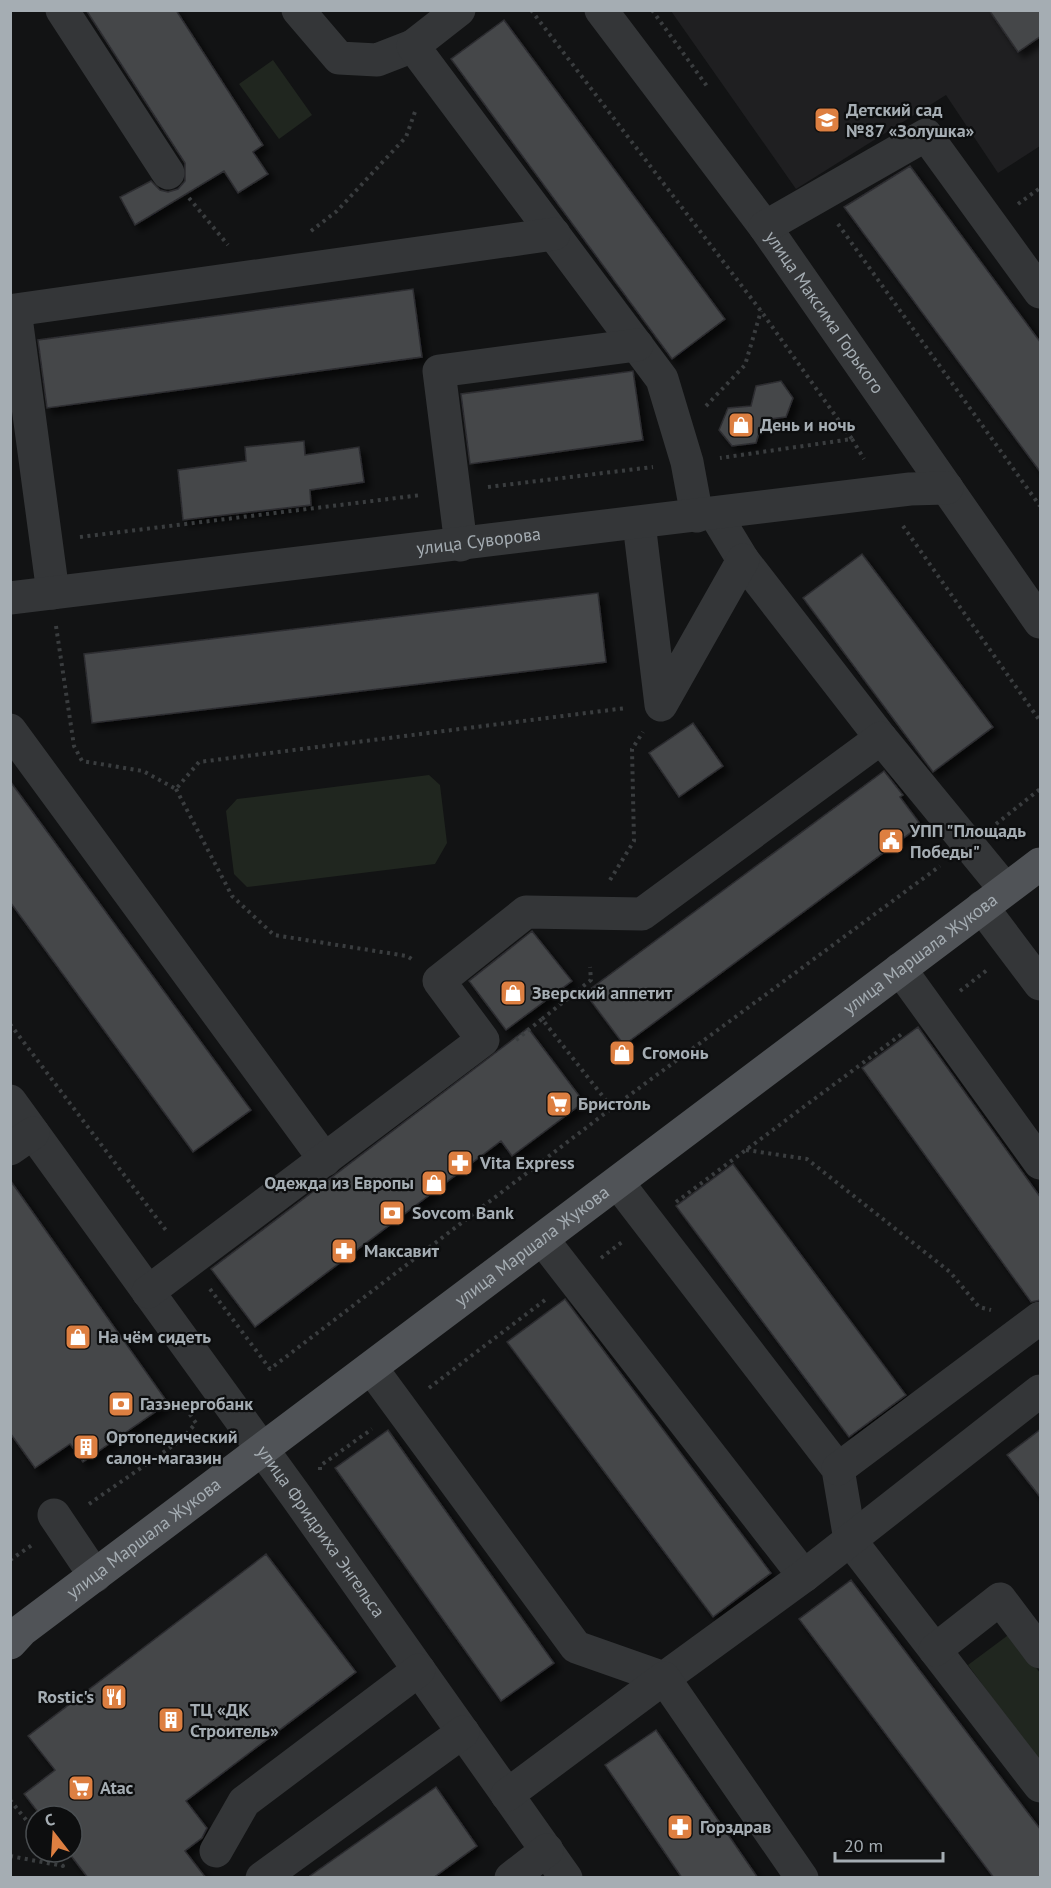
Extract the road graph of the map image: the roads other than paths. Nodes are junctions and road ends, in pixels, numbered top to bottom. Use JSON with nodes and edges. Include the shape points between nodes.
{"nodes":[{"id":1,"x":62,"y":10,"type":"edge"},
{"id":2,"x":298,"y":10,"type":"edge"},
{"id":3,"x":459,"y":10,"type":"edge"},
{"id":4,"x":601,"y":10,"type":"edge"},
{"id":5,"x":422,"y":58,"type":"junction"},
{"id":6,"x":168,"y":173,"type":"road end"},
{"id":7,"x":765,"y":227,"type":"junction"},
{"id":8,"x":554,"y":234,"type":"junction"},
{"id":9,"x":1041,"y":292,"type":"edge"},
{"id":10,"x":637,"y":345,"type":"junction"},
{"id":11,"x":947,"y":488,"type":"junction"},
{"id":12,"x":706,"y":515,"type":"junction"},
{"id":13,"x":639,"y":523,"type":"junction"},
{"id":14,"x":461,"y":545,"type":"junction"},
{"id":15,"x":743,"y":560,"type":"junction"},
{"id":16,"x":10,"y":598,"type":"edge"},
{"id":17,"x":54,"y":609,"type":"junction"},
{"id":18,"x":1041,"y":622,"type":"edge"},
{"id":19,"x":10,"y":730,"type":"edge"},
{"id":20,"x":881,"y":738,"type":"junction"},
{"id":21,"x":1041,"y":864,"type":"edge"},
{"id":22,"x":994,"y":898,"type":"junction"},
{"id":23,"x":900,"y":969,"type":"junction"},
{"id":24,"x":1041,"y":984,"type":"edge"},
{"id":25,"x":10,"y":1101,"type":"edge"},
{"id":26,"x":22,"y":1141,"type":"edge"},
{"id":27,"x":325,"y":1160,"type":"junction"},
{"id":28,"x":1041,"y":1163,"type":"edge"},
{"id":29,"x":618,"y":1183,"type":"junction"},
{"id":30,"x":543,"y":1240,"type":"junction"},
{"id":31,"x":148,"y":1292,"type":"junction"},
{"id":32,"x":1039,"y":1319,"type":"edge"},
{"id":33,"x":372,"y":1369,"type":"junction"},
{"id":34,"x":1041,"y":1391,"type":"edge"},
{"id":35,"x":263,"y":1450,"type":"junction"},
{"id":36,"x":838,"y":1469,"type":"junction"},
{"id":37,"x":57,"y":1520,"type":"road end"},
{"id":38,"x":850,"y":1540,"type":"junction"},
{"id":39,"x":95,"y":1576,"type":"junction"},
{"id":40,"x":804,"y":1576,"type":"junction"},
{"id":41,"x":14,"y":1636,"type":"edge"},
{"id":42,"x":934,"y":1650,"type":"junction"},
{"id":43,"x":1041,"y":1652,"type":"edge"},
{"id":44,"x":419,"y":1670,"type":"junction"},
{"id":45,"x":664,"y":1678,"type":"junction"},
{"id":46,"x":463,"y":1732,"type":"junction"},
{"id":47,"x":1041,"y":1786,"type":"edge"},
{"id":48,"x":507,"y":1795,"type":"junction"},
{"id":49,"x":547,"y":1850,"type":"junction"},
{"id":50,"x":216,"y":1851,"type":"dead end"},
{"id":51,"x":262,"y":1878,"type":"edge"},
{"id":52,"x":511,"y":1878,"type":"edge"},
{"id":53,"x":566,"y":1878,"type":"edge"},
{"id":54,"x":802,"y":1878,"type":"edge"}],
"edges":[{"from":1,"to":6,"type":"street"},
{"from":2,"to":5,"type":"street","via":[[339,58]]},
{"from":3,"to":5,"type":"street"},
{"from":4,"to":7,"type":"street","name":"улица Максима Горького"},
{"from":5,"to":8,"type":"street"},
{"from":7,"to":9,"type":"street","via":[[926,135]]},
{"from":7,"to":11,"type":"street","name":"улица Максима Горького"},
{"from":8,"to":10,"type":"street"},
{"from":8,"to":17,"type":"street","via":[[15,310]]},
{"from":10,"to":12,"type":"street","via":[[662,379]]},
{"from":10,"to":14,"type":"street","via":[[439,371]]},
{"from":11,"to":12,"type":"street","name":"улица Суворова","via":[[910,489]]},
{"from":11,"to":18,"type":"street","name":"улица Максима Горького"},
{"from":12,"to":13,"type":"street","name":"улица Суворова"},
{"from":12,"to":15,"type":"street"},
{"from":13,"to":14,"type":"street","name":"улица Суворова"},
{"from":13,"to":15,"type":"street","via":[[661,705]]},
{"from":14,"to":17,"type":"street","name":"улица Суворова"},
{"from":15,"to":20,"type":"street"},
{"from":16,"to":17,"type":"street","name":"улица Суворова"},
{"from":19,"to":27,"type":"street"},
{"from":20,"to":22,"type":"street","via":[[969,845]]},
{"from":20,"to":27,"type":"street","via":[[642,914],[526,912],[439,981],[483,1040]]},
{"from":21,"to":22,"type":"main road","name":"улица Маршала Жукова"},
{"from":22,"to":23,"type":"main road","name":"улица Маршала Жукова"},
{"from":22,"to":24,"type":"street","via":[[1015,949]]},
{"from":23,"to":28,"type":"street"},
{"from":23,"to":29,"type":"main road","name":"улица Маршала Жукова"},
{"from":25,"to":26,"type":"street","name":"улица Фридриха Энгельса"},
{"from":26,"to":31,"type":"street","name":"улица Фридриха Энгельса"},
{"from":27,"to":31,"type":"street"},
{"from":29,"to":30,"type":"main road","name":"улица Маршала Жукова"},
{"from":29,"to":36,"type":"street"},
{"from":30,"to":33,"type":"main road","name":"улица Маршала Жукова"},
{"from":30,"to":40,"type":"street"},
{"from":31,"to":35,"type":"street","name":"улица Фридриха Энгельса"},
{"from":32,"to":36,"type":"street"},
{"from":33,"to":35,"type":"main road","name":"улица Маршала Жукова"},
{"from":33,"to":45,"type":"street","via":[[576,1647]]},
{"from":34,"to":38,"type":"street"},
{"from":35,"to":39,"type":"main road","name":"улица Маршала Жукова"},
{"from":35,"to":44,"type":"street","name":"улица Фридриха Энгельса"},
{"from":36,"to":38,"type":"street"},
{"from":37,"to":39,"type":"street"},
{"from":38,"to":40,"type":"street"},
{"from":38,"to":42,"type":"street"},
{"from":39,"to":41,"type":"main road","name":"улица Маршала Жукова"},
{"from":40,"to":45,"type":"street"},
{"from":42,"to":43,"type":"street","via":[[1000,1599]]},
{"from":42,"to":47,"type":"street"},
{"from":44,"to":46,"type":"street","name":"улица Фридриха Энгельса"},
{"from":44,"to":50,"type":"street","via":[[244,1802]]},
{"from":45,"to":48,"type":"street"},
{"from":45,"to":54,"type":"street"},
{"from":46,"to":48,"type":"street","name":"улица Фридриха Энгельса"},
{"from":46,"to":51,"type":"street"},
{"from":48,"to":49,"type":"street","name":"улица Фридриха Энгельса"},
{"from":49,"to":52,"type":"street"},
{"from":49,"to":53,"type":"street","name":"улица Фридриха Энгельса"}]}
